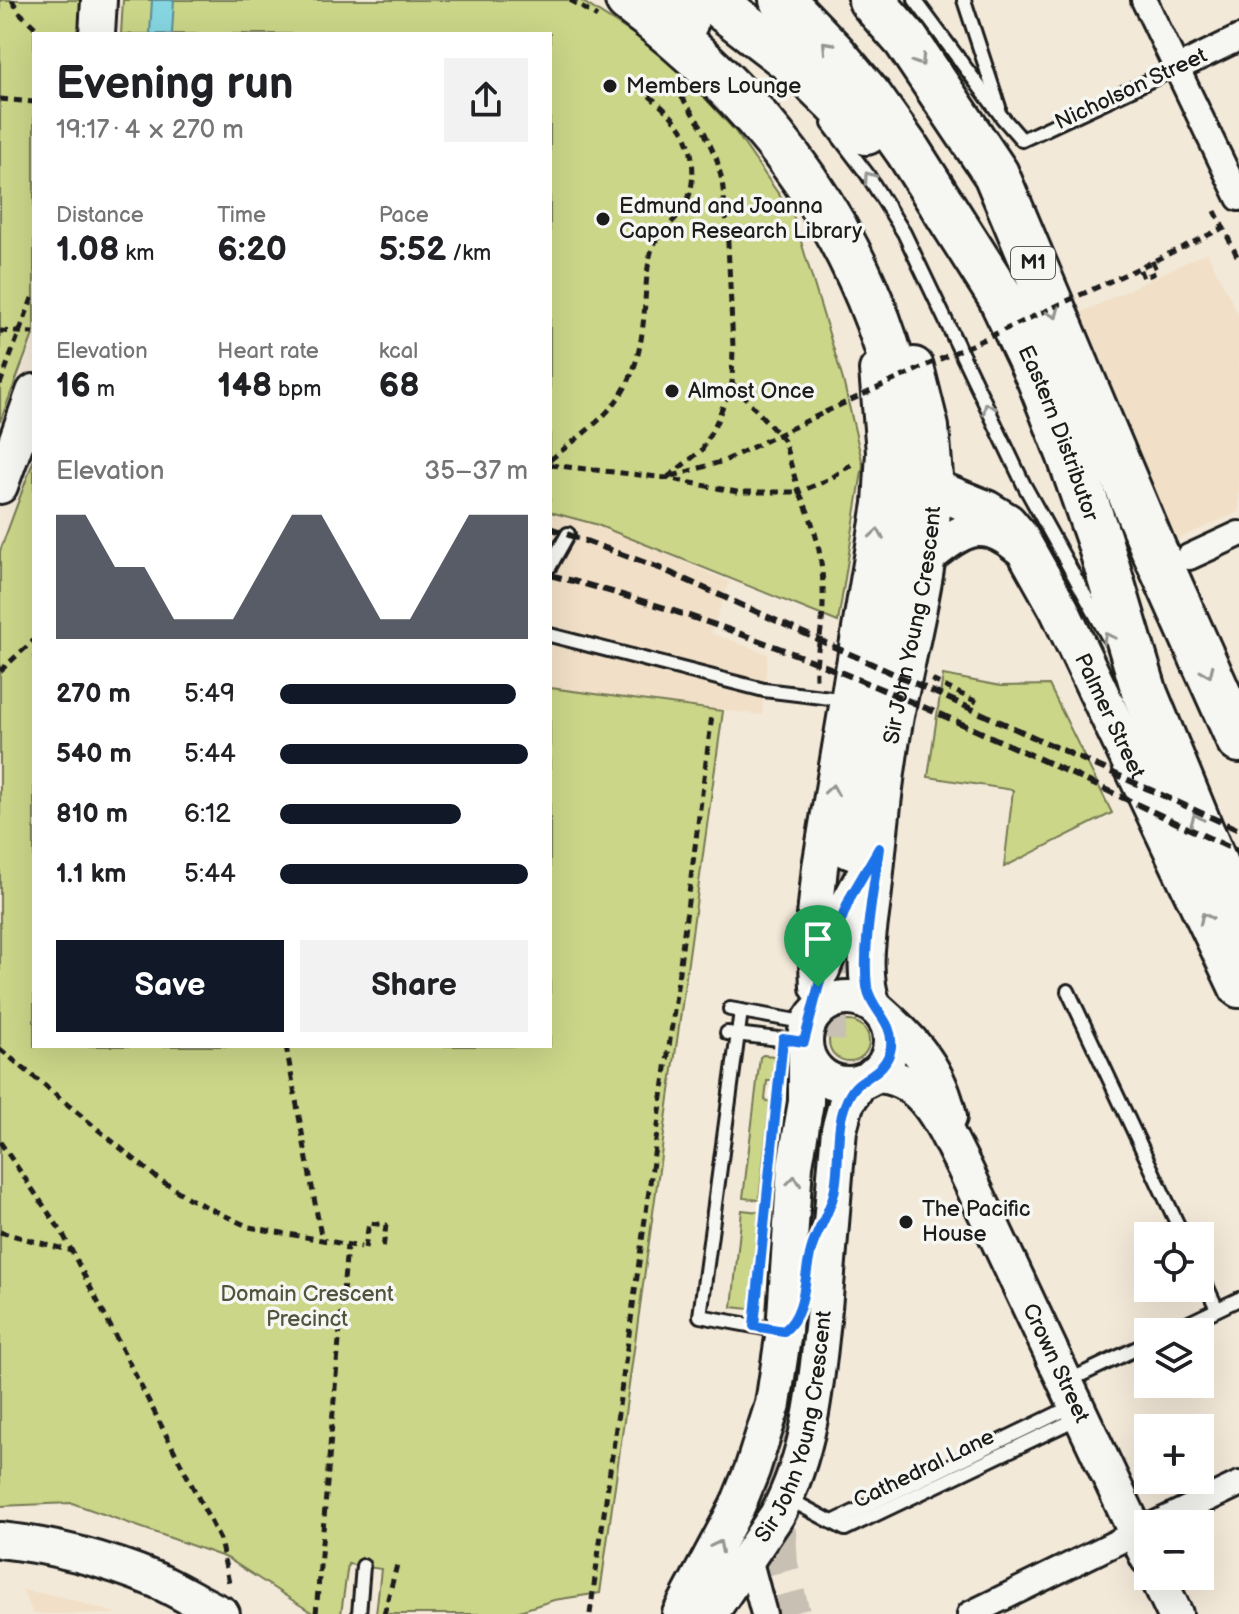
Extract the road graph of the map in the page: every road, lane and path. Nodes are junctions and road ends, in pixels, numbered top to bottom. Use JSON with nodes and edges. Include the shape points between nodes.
{"nodes":[{"id":1,"x":12,"y":0,"type":"edge"},
{"id":2,"x":99,"y":0,"type":"edge"},
{"id":3,"x":604,"y":0,"type":"edge"},
{"id":4,"x":628,"y":0,"type":"edge"},
{"id":5,"x":657,"y":0,"type":"edge"},
{"id":6,"x":782,"y":0,"type":"edge"},
{"id":7,"x":871,"y":0,"type":"edge"},
{"id":8,"x":915,"y":0,"type":"edge"},
{"id":9,"x":964,"y":0,"type":"edge"},
{"id":10,"x":1144,"y":0,"type":"edge"},
{"id":11,"x":701,"y":10,"type":"edge"},
{"id":12,"x":40,"y":32,"type":"edge"},
{"id":13,"x":97,"y":32,"type":"edge"},
{"id":14,"x":1239,"y":38,"type":"edge"},
{"id":15,"x":1177,"y":68,"type":"junction"},
{"id":16,"x":668,"y":77,"type":"dead end"},
{"id":17,"x":795,"y":82,"type":"dead end"},
{"id":18,"x":645,"y":92,"type":"dead end"},
{"id":19,"x":0,"y":99,"type":"edge"},
{"id":20,"x":32,"y":102,"type":"edge"},
{"id":21,"x":821,"y":113,"type":"dead end"},
{"id":22,"x":1002,"y":117,"type":"junction"},
{"id":23,"x":1239,"y":198,"type":"edge"},
{"id":24,"x":954,"y":223,"type":"junction"},
{"id":25,"x":1152,"y":261,"type":"junction"},
{"id":26,"x":1139,"y":268,"type":"junction"},
{"id":27,"x":32,"y":299,"type":"edge"},
{"id":28,"x":0,"y":331,"type":"edge"},
{"id":29,"x":20,"y":332,"type":"junction"},
{"id":30,"x":32,"y":333,"type":"edge"},
{"id":31,"x":732,"y":383,"type":"junction"},
{"id":32,"x":0,"y":384,"type":"edge"},
{"id":33,"x":32,"y":398,"type":"edge"},
{"id":34,"x":779,"y":434,"type":"junction"},
{"id":35,"x":552,"y":461,"type":"edge"},
{"id":36,"x":552,"y":463,"type":"edge"},
{"id":37,"x":849,"y":467,"type":"dead end"},
{"id":38,"x":667,"y":478,"type":"junction"},
{"id":39,"x":0,"y":486,"type":"edge"},
{"id":40,"x":934,"y":489,"type":"junction"},
{"id":41,"x":799,"y":492,"type":"junction"},
{"id":42,"x":568,"y":534,"type":"dead end"},
{"id":43,"x":1239,"y":534,"type":"edge"},
{"id":44,"x":929,"y":556,"type":"junction"},
{"id":45,"x":1030,"y":557,"type":"junction"},
{"id":46,"x":1189,"y":557,"type":"dead end"},
{"id":47,"x":552,"y":562,"type":"edge"},
{"id":48,"x":552,"y":636,"type":"edge"},
{"id":49,"x":32,"y":642,"type":"edge"},
{"id":50,"x":1112,"y":645,"type":"dead end"},
{"id":51,"x":1119,"y":659,"type":"dead end"},
{"id":52,"x":0,"y":671,"type":"edge"},
{"id":53,"x":815,"y":677,"type":"dead end"},
{"id":54,"x":931,"y":680,"type":"dead end"},
{"id":55,"x":847,"y":700,"type":"junction"},
{"id":56,"x":979,"y":703,"type":"dead end"},
{"id":57,"x":712,"y":715,"type":"dead end"},
{"id":58,"x":1239,"y":742,"type":"edge"},
{"id":59,"x":1171,"y":757,"type":"junction"},
{"id":60,"x":864,"y":847,"type":"junction"},
{"id":61,"x":1239,"y":916,"type":"edge"},
{"id":62,"x":1239,"y":988,"type":"edge"},
{"id":63,"x":1068,"y":991,"type":"dead end"},
{"id":64,"x":876,"y":1008,"type":"junction"},
{"id":65,"x":810,"y":1024,"type":"junction"},
{"id":66,"x":733,"y":1033,"type":"junction"},
{"id":67,"x":286,"y":1048,"type":"edge"},
{"id":68,"x":0,"y":1049,"type":"edge"},
{"id":69,"x":867,"y":1079,"type":"junction"},
{"id":70,"x":0,"y":1142,"type":"edge"},
{"id":71,"x":964,"y":1167,"type":"junction"},
{"id":72,"x":834,"y":1196,"type":"junction"},
{"id":73,"x":1176,"y":1222,"type":"edge"},
{"id":74,"x":0,"y":1232,"type":"edge"},
{"id":75,"x":322,"y":1241,"type":"junction"},
{"id":76,"x":347,"y":1245,"type":"junction"},
{"id":77,"x":383,"y":1249,"type":"dead end"},
{"id":78,"x":71,"y":1251,"type":"junction"},
{"id":79,"x":1239,"y":1299,"type":"edge"},
{"id":80,"x":1214,"y":1302,"type":"edge"},
{"id":81,"x":1217,"y":1309,"type":"junction"},
{"id":82,"x":1199,"y":1318,"type":"edge"},
{"id":83,"x":784,"y":1331,"type":"junction"},
{"id":84,"x":1134,"y":1354,"type":"edge"},
{"id":85,"x":1074,"y":1401,"type":"junction"},
{"id":86,"x":1239,"y":1484,"type":"edge"},
{"id":87,"x":786,"y":1498,"type":"junction"},
{"id":88,"x":1192,"y":1510,"type":"edge"},
{"id":89,"x":1134,"y":1511,"type":"edge"},
{"id":90,"x":0,"y":1540,"type":"edge"},
{"id":91,"x":1134,"y":1541,"type":"edge"},
{"id":92,"x":749,"y":1558,"type":"junction"},
{"id":93,"x":397,"y":1565,"type":"dead end"},
{"id":94,"x":363,"y":1566,"type":"dead end"},
{"id":95,"x":1164,"y":1590,"type":"edge"},
{"id":96,"x":225,"y":1599,"type":"edge"},
{"id":97,"x":316,"y":1614,"type":"edge"},
{"id":98,"x":359,"y":1614,"type":"edge"},
{"id":99,"x":384,"y":1614,"type":"edge"},
{"id":100,"x":590,"y":1614,"type":"edge"},
{"id":101,"x":680,"y":1614,"type":"edge"},
{"id":102,"x":710,"y":1614,"type":"edge"},
{"id":103,"x":764,"y":1614,"type":"edge"},
{"id":104,"x":970,"y":1614,"type":"edge"},
{"id":105,"x":1175,"y":1614,"type":"edge"}],
"edges":[{"from":1,"to":12,"type":"path"},
{"from":2,"to":13,"type":"street"},
{"from":55,"to":3,"type":"street","one_way":true,"via":[[883,481],[878,375],[863,322],[823,236],[768,153],[680,60]]},
{"from":4,"to":60,"type":"highway","via":[[720,77],[801,173],[851,256],[895,370],[908,455],[906,528]]},
{"from":5,"to":11,"type":"main road","name":"Sir John Young Crescent"},
{"from":24,"to":6,"type":"highway","name":"Eastern Distributor","number":"M1","one_way":true,"via":[[869,96]]},
{"from":7,"to":58,"type":"highway","name":"Eastern Distributor","number":"M1","one_way":true,"via":[[906,40],[996,174]]},
{"from":8,"to":22,"type":"lane"},
{"from":9,"to":22,"type":"lane"},
{"from":10,"to":15,"type":"street"},
{"from":11,"to":17,"type":"lane"},
{"from":11,"to":24,"type":"highway","via":[[814,80]]},
{"from":11,"to":40,"type":"main road","name":"Sir John Young Crescent","via":[[827,175],[871,254],[924,402]]},
{"from":14,"to":15,"type":"street","name":"Nicholson Street"},
{"from":15,"to":22,"type":"lane","name":"Nicholson Street","via":[[1022,140]]},
{"from":15,"to":23,"type":"street"},
{"from":16,"to":31,"type":"path","via":[[703,129],[722,181]]},
{"from":18,"to":35,"type":"path","via":[[684,133],[691,155],[690,195],[650,255],[642,338],[631,379],[609,413]]},
{"from":19,"to":20,"type":"path"},
{"from":50,"to":21,"type":"lane","one_way":true,"via":[[1024,485],[904,233]]},
{"from":23,"to":25,"type":"path","via":[[1223,228]]},
{"from":24,"to":59,"type":"highway","name":"Eastern Distributor","number":"M1","via":[[1000,296],[1039,378]]},
{"from":25,"to":26,"type":"path"},
{"from":25,"to":26,"type":"path","via":[[1157,272],[1143,278]]},
{"from":26,"to":34,"type":"path","bridge":true},
{"from":27,"to":29,"type":"path"},
{"from":28,"to":29,"type":"path"},
{"from":29,"to":30,"type":"path"},
{"from":29,"to":32,"type":"path"},
{"from":31,"to":34,"type":"path"},
{"from":31,"to":38,"type":"path","via":[[702,450]]},
{"from":33,"to":39,"type":"street"},
{"from":34,"to":38,"type":"path","via":[[724,461]]},
{"from":34,"to":41,"type":"path"},
{"from":36,"to":38,"type":"path"},
{"from":37,"to":41,"type":"path"},
{"from":38,"to":41,"type":"path","via":[[737,492]]},
{"from":40,"to":44,"type":"street","name":"Sir John Young Crescent"},
{"from":40,"to":45,"type":"main road","name":"Palmer Street","via":[[1002,520]]},
{"from":41,"to":53,"type":"path","via":[[821,550],[823,613]]},
{"from":42,"to":47,"type":"lane"},
{"from":43,"to":46,"type":"street"},
{"from":44,"to":45,"type":"street","via":[[956,535],[981,528],[1005,536]]},
{"from":44,"to":60,"type":"street","name":"Sir John Young Crescent"},
{"from":62,"to":45,"type":"main road","name":"Palmer Street","one_way":true},
{"from":48,"to":55,"type":"lane","via":[[764,690]]},
{"from":49,"to":52,"type":"path"},
{"from":51,"to":59,"type":"lane"},
{"from":54,"to":56,"type":"path"},
{"from":65,"to":55,"type":"street","one_way":true,"via":[[817,897]]},
{"from":57,"to":100,"type":"path"},
{"from":61,"to":59,"type":"highway","name":"Eastern Distributor","number":"M1","one_way":true},
{"from":60,"to":64,"type":"street","name":"Sir John Young Crescent","via":[[868,991]]},
{"from":60,"to":65,"type":"street","via":[[827,954]]},
{"from":63,"to":73,"type":"lane"},
{"from":64,"to":65,"type":"street","via":[[841,998],[830,1001]]},
{"from":64,"to":69,"type":"street","via":[[891,1044],[888,1056]]},
{"from":64,"to":71,"type":"street","name":"Crown Street","via":[[934,1071]]},
{"from":65,"to":66,"type":"lane"},
{"from":65,"to":66,"type":"lane","via":[[735,1010]]},
{"from":65,"to":69,"type":"street","via":[[809,1061],[823,1076],[841,1084]]},
{"from":83,"to":65,"type":"street","name":"Sir John Young Crescent","one_way":true},
{"from":66,"to":83,"type":"lane","via":[[700,1316]]},
{"from":67,"to":75,"type":"path"},
{"from":68,"to":75,"type":"path","via":[[190,1199],[249,1227]]},
{"from":69,"to":71,"type":"street","name":"Crown Street","via":[[892,1077],[924,1096]]},
{"from":69,"to":72,"type":"street","name":"Sir John Young Crescent","via":[[850,1095],[842,1115]]},
{"from":70,"to":78,"type":"path"},
{"from":71,"to":85,"type":"street","name":"Crown Street"},
{"from":72,"to":83,"type":"street","via":[[812,1249],[798,1315]]},
{"from":72,"to":87,"type":"street","name":"Sir John Young Crescent","via":[[813,1410]]},
{"from":74,"to":78,"type":"path"},
{"from":75,"to":76,"type":"path"},
{"from":76,"to":77,"type":"path","via":[[363,1248],[369,1223],[386,1225]]},
{"from":76,"to":97,"type":"path"},
{"from":78,"to":96,"type":"path","via":[[220,1540]]},
{"from":79,"to":81,"type":"lane"},
{"from":80,"to":81,"type":"lane"},
{"from":81,"to":82,"type":"lane"},
{"from":101,"to":83,"type":"street","name":"Sir John Young Crescent","one_way":true,"via":[[721,1541],[752,1470],[773,1404]]},
{"from":84,"to":85,"type":"lane"},
{"from":85,"to":87,"type":"lane","name":"Cathedral Lane","via":[[833,1522]]},
{"from":85,"to":89,"type":"street","name":"Crown Street"},
{"from":86,"to":88,"type":"street"},
{"from":87,"to":92,"type":"street","name":"Sir John Young Crescent"},
{"from":90,"to":96,"type":"street","via":[[98,1558],[158,1582]]},
{"from":91,"to":104,"type":"street"},
{"from":92,"to":102,"type":"street","name":"Sir John Young Crescent"},
{"from":92,"to":103,"type":"street"},
{"from":93,"to":99,"type":"path"},
{"from":94,"to":98,"type":"lane"},
{"from":95,"to":105,"type":"street"}]}
